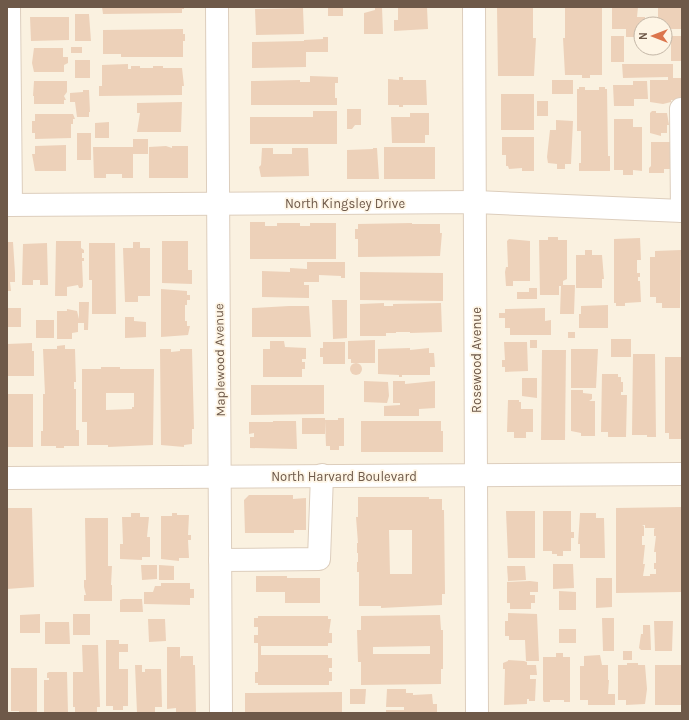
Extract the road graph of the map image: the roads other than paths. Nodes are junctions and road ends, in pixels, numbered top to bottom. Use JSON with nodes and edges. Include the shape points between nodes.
{"nodes":[{"id":1,"x":9,"y":7,"type":"edge"},
{"id":2,"x":217,"y":7,"type":"edge"},
{"id":3,"x":474,"y":7,"type":"edge"},
{"id":4,"x":681,"y":108,"type":"dead end"},
{"id":5,"x":476,"y":202,"type":"junction"},
{"id":6,"x":217,"y":203,"type":"junction"},
{"id":7,"x":9,"y":204,"type":"edge"},
{"id":8,"x":682,"y":211,"type":"edge"},
{"id":9,"x":682,"y":474,"type":"edge"},
{"id":10,"x":322,"y":475,"type":"junction"},
{"id":11,"x":477,"y":475,"type":"junction"},
{"id":12,"x":7,"y":478,"type":"edge"},
{"id":13,"x":220,"y":478,"type":"junction"},
{"id":14,"x":220,"y":560,"type":"junction"},
{"id":15,"x":221,"y":713,"type":"edge"},
{"id":16,"x":477,"y":713,"type":"edge"}],
"edges":[{"from":1,"to":7,"type":"street"},
{"from":2,"to":6,"type":"street","name":"Maplewood Avenue"},
{"from":3,"to":5,"type":"street","name":"Rosewood Avenue"},
{"from":4,"to":8,"type":"street"},
{"from":5,"to":6,"type":"street","name":"North Kingsley Drive"},
{"from":5,"to":8,"type":"street","name":"North Kingsley Drive"},
{"from":5,"to":11,"type":"street","name":"Rosewood Avenue"},
{"from":6,"to":7,"type":"street","name":"North Kingsley Drive"},
{"from":6,"to":13,"type":"street","name":"Maplewood Avenue"},
{"from":9,"to":11,"type":"street","name":"North Harvard Boulevard"},
{"from":10,"to":11,"type":"street","name":"North Harvard Boulevard"},
{"from":10,"to":13,"type":"street","name":"North Harvard Boulevard"},
{"from":10,"to":14,"type":"street","via":[[319,559]]},
{"from":11,"to":16,"type":"street","name":"Rosewood Avenue"},
{"from":12,"to":13,"type":"street","name":"North Harvard Boulevard"},
{"from":13,"to":14,"type":"street","name":"Maplewood Avenue"},
{"from":14,"to":15,"type":"street","name":"Maplewood Avenue"}]}
